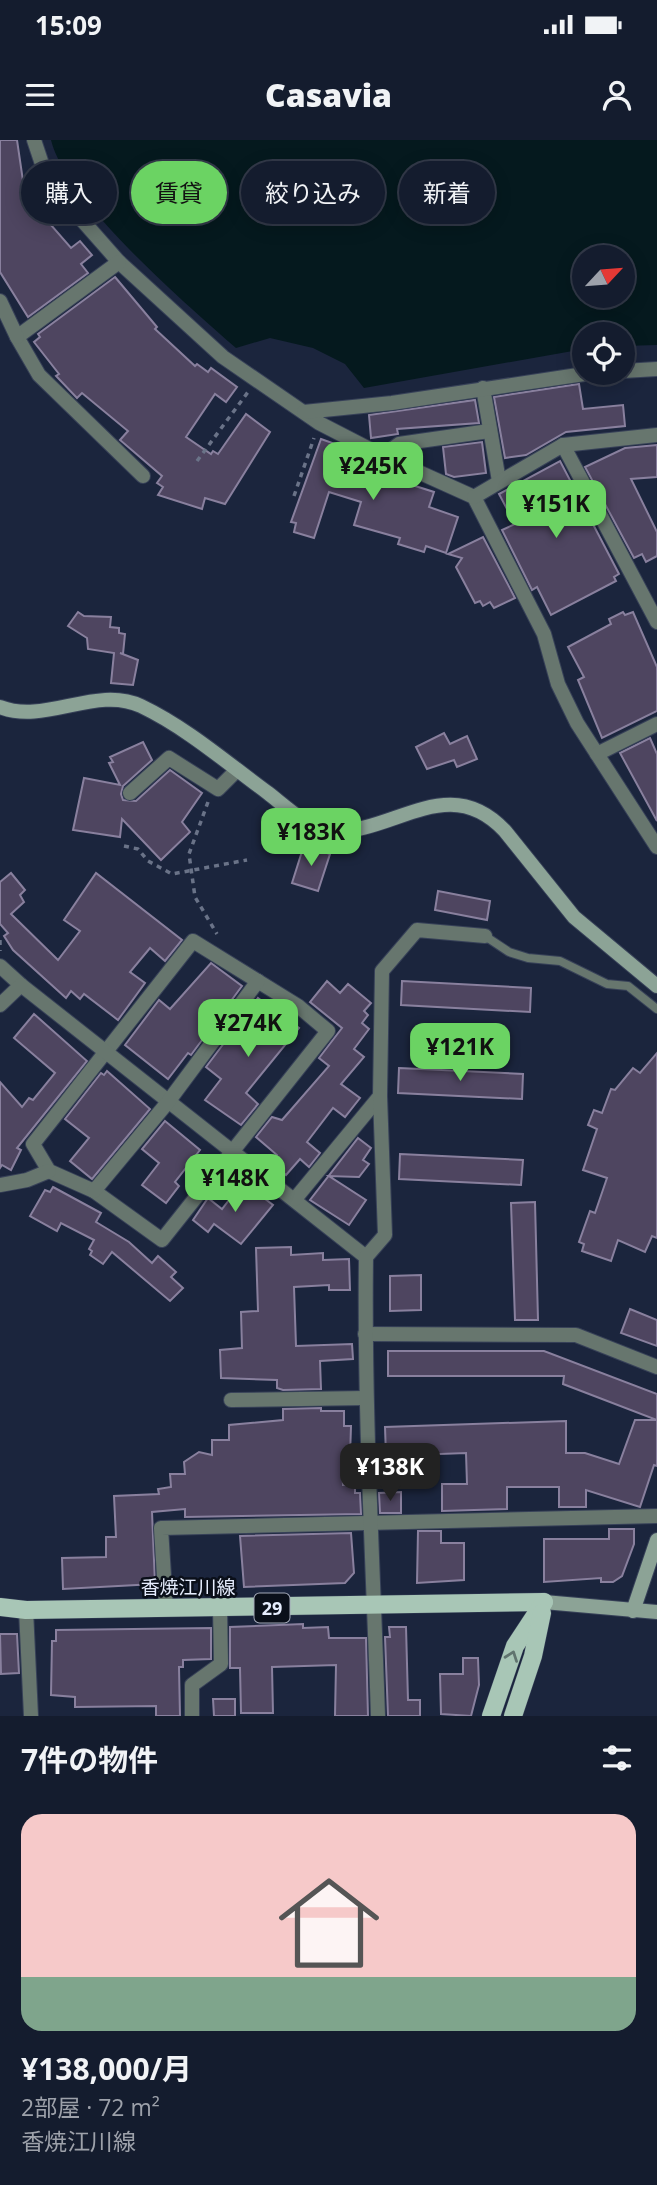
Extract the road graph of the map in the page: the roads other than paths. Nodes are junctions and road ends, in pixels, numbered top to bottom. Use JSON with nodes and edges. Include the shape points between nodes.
{"nodes":[{"id":1,"x":34,"y":140,"type":"edge"},
{"id":2,"x":119,"y":262,"type":"junction"},
{"id":3,"x":0,"y":302,"type":"edge"},
{"id":4,"x":17,"y":337,"type":"junction"},
{"id":5,"x":657,"y":369,"type":"edge"},
{"id":6,"x":635,"y":370,"type":"edge"},
{"id":7,"x":572,"y":376,"type":"edge"},
{"id":8,"x":483,"y":388,"type":"junction"},
{"id":9,"x":304,"y":412,"type":"junction"},
{"id":10,"x":489,"y":431,"type":"junction"},
{"id":11,"x":657,"y":435,"type":"edge"},
{"id":12,"x":563,"y":445,"type":"junction"},
{"id":13,"x":383,"y":456,"type":"junction"},
{"id":14,"x":143,"y":476,"type":"dead end"},
{"id":15,"x":499,"y":481,"type":"junction"},
{"id":16,"x":474,"y":497,"type":"junction"},
{"id":17,"x":657,"y":622,"type":"edge"},
{"id":18,"x":0,"y":707,"type":"edge"},
{"id":19,"x":657,"y":724,"type":"edge"},
{"id":20,"x":597,"y":754,"type":"junction"},
{"id":21,"x":237,"y":771,"type":"junction"},
{"id":22,"x":130,"y":793,"type":"dead end"},
{"id":23,"x":657,"y":847,"type":"edge"},
{"id":24,"x":485,"y":936,"type":"joint"},
{"id":25,"x":0,"y":966,"type":"edge"},
{"id":26,"x":258,"y":981,"type":"junction"},
{"id":27,"x":21,"y":985,"type":"junction"},
{"id":28,"x":657,"y":986,"type":"edge"},
{"id":29,"x":0,"y":1005,"type":"edge"},
{"id":30,"x":657,"y":1009,"type":"edge"},
{"id":31,"x":106,"y":1052,"type":"junction"},
{"id":32,"x":380,"y":1096,"type":"junction"},
{"id":33,"x":168,"y":1102,"type":"junction"},
{"id":34,"x":231,"y":1152,"type":"junction"},
{"id":35,"x":49,"y":1171,"type":"junction"},
{"id":36,"x":0,"y":1185,"type":"edge"},
{"id":37,"x":94,"y":1191,"type":"junction"},
{"id":38,"x":295,"y":1199,"type":"junction"},
{"id":39,"x":366,"y":1257,"type":"junction"},
{"id":40,"x":365,"y":1334,"type":"junction"},
{"id":41,"x":657,"y":1367,"type":"edge"},
{"id":42,"x":365,"y":1398,"type":"junction"},
{"id":43,"x":231,"y":1400,"type":"dead end"},
{"id":44,"x":427,"y":1478,"type":"dead end"},
{"id":45,"x":367,"y":1479,"type":"junction"},
{"id":46,"x":657,"y":1516,"type":"edge"},
{"id":47,"x":368,"y":1522,"type":"junction"},
{"id":48,"x":657,"y":1540,"type":"edge"},
{"id":49,"x":544,"y":1602,"type":"junction"},
{"id":50,"x":0,"y":1607,"type":"edge"},
{"id":51,"x":374,"y":1607,"type":"junction"},
{"id":52,"x":166,"y":1608,"type":"junction"},
{"id":53,"x":220,"y":1608,"type":"junction"},
{"id":54,"x":26,"y":1610,"type":"junction"},
{"id":55,"x":633,"y":1611,"type":"junction"},
{"id":56,"x":657,"y":1612,"type":"edge"},
{"id":57,"x":32,"y":1716,"type":"edge"},
{"id":58,"x":192,"y":1716,"type":"edge"},
{"id":59,"x":379,"y":1716,"type":"edge"},
{"id":60,"x":491,"y":1716,"type":"edge"},
{"id":61,"x":513,"y":1716,"type":"edge"}],
"edges":[{"from":1,"to":2,"type":"street","via":[[46,176]]},
{"from":2,"to":4,"type":"street"},
{"from":2,"to":9,"type":"street","via":[[223,357]]},
{"from":3,"to":4,"type":"street"},
{"from":4,"to":14,"type":"street","via":[[38,374]]},
{"from":5,"to":6,"type":"street"},
{"from":7,"to":8,"type":"street"},
{"from":8,"to":9,"type":"street"},
{"from":8,"to":10,"type":"street"},
{"from":9,"to":13,"type":"street"},
{"from":10,"to":13,"type":"street","via":[[399,444]]},
{"from":10,"to":15,"type":"street"},
{"from":11,"to":12,"type":"street"},
{"from":12,"to":15,"type":"street"},
{"from":12,"to":17,"type":"street"},
{"from":13,"to":16,"type":"street"},
{"from":15,"to":16,"type":"street"},
{"from":16,"to":20,"type":"street","via":[[544,634],[558,684]]},
{"from":18,"to":21,"type":"street","via":[[32,711],[95,701],[137,704],[179,727]]},
{"from":19,"to":20,"type":"street"},
{"from":20,"to":23,"type":"street"},
{"from":21,"to":22,"type":"street","via":[[218,789],[169,758]]},
{"from":21,"to":28,"type":"street","via":[[298,816],[328,831],[442,804],[478,810],[505,831],[575,917]]},
{"from":24,"to":30,"type":"lane","via":[[509,952],[560,961],[607,984],[628,986]]},
{"from":24,"to":32,"type":"street","via":[[417,930],[382,971]]},
{"from":25,"to":27,"type":"street"},
{"from":26,"to":31,"type":"street","via":[[193,941]]},
{"from":26,"to":33,"type":"street"},
{"from":26,"to":34,"type":"street","via":[[328,1031]]},
{"from":27,"to":29,"type":"street"},
{"from":27,"to":31,"type":"street"},
{"from":31,"to":33,"type":"street"},
{"from":31,"to":35,"type":"street","via":[[33,1144]]},
{"from":32,"to":38,"type":"street"},
{"from":32,"to":39,"type":"street","via":[[384,1235]]},
{"from":33,"to":34,"type":"street"},
{"from":33,"to":37,"type":"street"},
{"from":34,"to":37,"type":"street","via":[[162,1240]]},
{"from":34,"to":38,"type":"street"},
{"from":35,"to":36,"type":"street"},
{"from":35,"to":37,"type":"street"},
{"from":38,"to":39,"type":"street"},
{"from":39,"to":40,"type":"street"},
{"from":40,"to":41,"type":"street","via":[[576,1335]]},
{"from":40,"to":42,"type":"street"},
{"from":42,"to":43,"type":"street"},
{"from":42,"to":45,"type":"street"},
{"from":44,"to":45,"type":"lane"},
{"from":45,"to":47,"type":"street"},
{"from":46,"to":47,"type":"street"},
{"from":47,"to":51,"type":"street"},
{"from":47,"to":52,"type":"street","via":[[161,1528]]},
{"from":48,"to":55,"type":"street"},
{"from":49,"to":51,"type":"main road","name":"香焼江川線","number":"29"},
{"from":49,"to":55,"type":"street"},
{"from":60,"to":49,"type":"main road","one_way":true,"via":[[515,1646]]},
{"from":49,"to":61,"type":"main road","via":[[533,1656]]},
{"from":50,"to":54,"type":"main road","name":"香焼江川線","number":"29"},
{"from":51,"to":53,"type":"main road","name":"香焼江川線","number":"29"},
{"from":51,"to":59,"type":"street"},
{"from":52,"to":53,"type":"main road","name":"香焼江川線","number":"29"},
{"from":52,"to":54,"type":"main road","name":"香焼江川線","number":"29"},
{"from":53,"to":58,"type":"street","via":[[221,1664],[192,1685]]},
{"from":54,"to":57,"type":"street"},
{"from":55,"to":56,"type":"street"}]}
